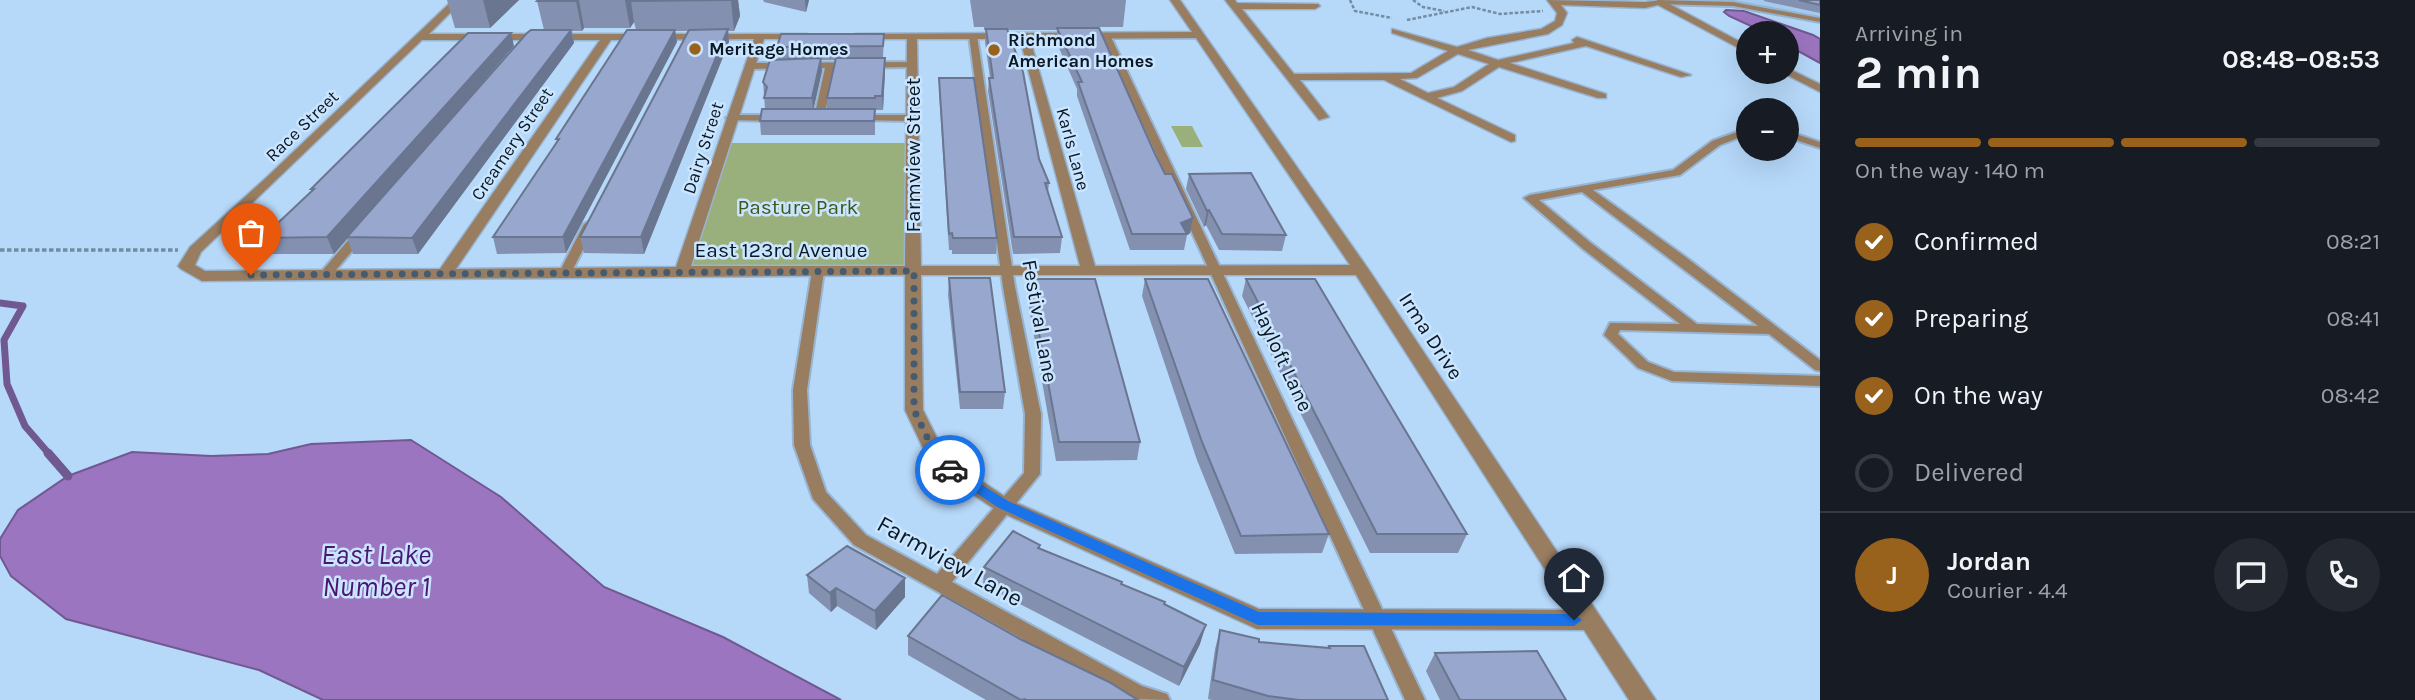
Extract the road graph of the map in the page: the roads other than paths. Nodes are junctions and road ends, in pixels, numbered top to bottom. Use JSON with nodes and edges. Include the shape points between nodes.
{"nodes":[{"id":1,"x":458,"y":0,"type":"edge"},
{"id":2,"x":1175,"y":0,"type":"edge"},
{"id":3,"x":1640,"y":0,"type":"edge"},
{"id":4,"x":1657,"y":1,"type":"edge"},
{"id":5,"x":1232,"y":3,"type":"edge"},
{"id":6,"x":1556,"y":4,"type":"edge"},
{"id":7,"x":1315,"y":6,"type":"dead end"},
{"id":8,"x":1820,"y":20,"type":"edge"},
{"id":9,"x":1396,"y":31,"type":"dead end"},
{"id":10,"x":1547,"y":31,"type":"junction"},
{"id":11,"x":1106,"y":35,"type":"junction"},
{"id":12,"x":1199,"y":35,"type":"junction"},
{"id":13,"x":531,"y":36,"type":"junction"},
{"id":14,"x":608,"y":36,"type":"junction"},
{"id":15,"x":760,"y":36,"type":"junction"},
{"id":16,"x":814,"y":36,"type":"edge"},
{"id":17,"x":850,"y":36,"type":"edge"},
{"id":18,"x":912,"y":36,"type":"junction"},
{"id":19,"x":974,"y":36,"type":"junction"},
{"id":20,"x":1024,"y":36,"type":"junction"},
{"id":21,"x":417,"y":37,"type":"junction"},
{"id":22,"x":1586,"y":43,"type":"junction"},
{"id":23,"x":1736,"y":44,"type":"edge"},
{"id":24,"x":1457,"y":50,"type":"junction"},
{"id":25,"x":516,"y":54,"type":"edge"},
{"id":26,"x":1498,"y":63,"type":"junction"},
{"id":27,"x":749,"y":65,"type":"junction"},
{"id":28,"x":830,"y":65,"type":"junction"},
{"id":29,"x":913,"y":65,"type":"junction"},
{"id":30,"x":1685,"y":75,"type":"dead end"},
{"id":31,"x":1291,"y":78,"type":"junction"},
{"id":32,"x":1387,"y":78,"type":"junction"},
{"id":33,"x":1799,"y":78,"type":"edge"},
{"id":34,"x":1820,"y":89,"type":"edge"},
{"id":35,"x":1602,"y":96,"type":"dead end"},
{"id":36,"x":1426,"y":97,"type":"junction"},
{"id":37,"x":1323,"y":117,"type":"dead end"},
{"id":38,"x":731,"y":118,"type":"junction"},
{"id":39,"x":792,"y":118,"type":"edge"},
{"id":40,"x":806,"y":118,"type":"edge"},
{"id":41,"x":819,"y":118,"type":"junction"},
{"id":42,"x":832,"y":118,"type":"edge"},
{"id":43,"x":845,"y":118,"type":"edge"},
{"id":44,"x":913,"y":118,"type":"junction"},
{"id":45,"x":1736,"y":136,"type":"edge"},
{"id":46,"x":1511,"y":138,"type":"dead end"},
{"id":47,"x":1799,"y":138,"type":"edge"},
{"id":48,"x":1820,"y":145,"type":"edge"},
{"id":49,"x":1583,"y":188,"type":"junction"},
{"id":50,"x":596,"y":213,"type":"edge"},
{"id":51,"x":372,"y":220,"type":"edge"},
{"id":52,"x":1361,"y":270,"type":"junction"},
{"id":53,"x":682,"y":271,"type":"junction"},
{"id":54,"x":818,"y":271,"type":"junction"},
{"id":55,"x":914,"y":271,"type":"junction"},
{"id":56,"x":1007,"y":271,"type":"junction"},
{"id":57,"x":1089,"y":271,"type":"junction"},
{"id":58,"x":1217,"y":271,"type":"junction"},
{"id":59,"x":445,"y":273,"type":"junction"},
{"id":60,"x":565,"y":273,"type":"junction"},
{"id":61,"x":326,"y":274,"type":"junction"},
{"id":62,"x":202,"y":276,"type":"joint"},
{"id":63,"x":1694,"y":328,"type":"junction"},
{"id":64,"x":1774,"y":330,"type":"junction"},
{"id":65,"x":1820,"y":368,"type":"edge"},
{"id":66,"x":1820,"y":381,"type":"edge"},
{"id":67,"x":1003,"y":505,"type":"junction"},
{"id":68,"x":940,"y":583,"type":"junction"},
{"id":69,"x":1378,"y":619,"type":"junction"},
{"id":70,"x":1590,"y":620,"type":"junction"},
{"id":71,"x":1160,"y":700,"type":"edge"},
{"id":72,"x":1415,"y":700,"type":"edge"},
{"id":73,"x":1643,"y":700,"type":"edge"}],
"edges":[{"from":1,"to":21,"type":"street","name":"Race Street"},
{"from":2,"to":12,"type":"street","name":"Irma Drive"},
{"from":3,"to":4,"type":"street"},
{"from":4,"to":6,"type":"street"},
{"from":4,"to":8,"type":"lane","via":[[1733,4]]},
{"from":4,"to":23,"type":"street"},
{"from":5,"to":7,"type":"street"},
{"from":5,"to":31,"type":"street"},
{"from":6,"to":10,"type":"street","via":[[1559,23]]},
{"from":9,"to":24,"type":"street"},
{"from":10,"to":22,"type":"street"},
{"from":10,"to":24,"type":"street"},
{"from":11,"to":12,"type":"street"},
{"from":11,"to":20,"type":"street"},
{"from":11,"to":58,"type":"lane","name":"Hayloft Lane"},
{"from":12,"to":52,"type":"street","name":"Irma Drive"},
{"from":13,"to":14,"type":"street"},
{"from":13,"to":21,"type":"street"},
{"from":13,"to":25,"type":"lane"},
{"from":14,"to":15,"type":"street"},
{"from":14,"to":59,"type":"street","name":"Creamery Street"},
{"from":15,"to":16,"type":"street"},
{"from":15,"to":27,"type":"street","name":"Dairy Street"},
{"from":17,"to":18,"type":"street"},
{"from":18,"to":19,"type":"street"},
{"from":18,"to":29,"type":"street","name":"Farmview Street"},
{"from":19,"to":20,"type":"street"},
{"from":19,"to":56,"type":"lane","name":"Festival Lane"},
{"from":20,"to":57,"type":"street","name":"Karls Lane"},
{"from":21,"to":62,"type":"street","name":"Race Street","via":[[195,250],[186,266]]},
{"from":22,"to":26,"type":"street"},
{"from":22,"to":30,"type":"street"},
{"from":24,"to":26,"type":"street"},
{"from":24,"to":32,"type":"street","via":[[1413,76]]},
{"from":26,"to":35,"type":"street"},
{"from":26,"to":36,"type":"street","via":[[1458,89]]},
{"from":27,"to":28,"type":"lane"},
{"from":27,"to":38,"type":"street","name":"Dairy Street"},
{"from":28,"to":29,"type":"lane"},
{"from":28,"to":41,"type":"lane"},
{"from":29,"to":44,"type":"street","name":"Farmview Street"},
{"from":31,"to":32,"type":"street"},
{"from":31,"to":37,"type":"street"},
{"from":32,"to":36,"type":"street"},
{"from":33,"to":34,"type":"street"},
{"from":36,"to":46,"type":"street"},
{"from":38,"to":39,"type":"lane"},
{"from":38,"to":53,"type":"street","name":"Dairy Street"},
{"from":40,"to":41,"type":"lane"},
{"from":41,"to":42,"type":"lane"},
{"from":43,"to":44,"type":"lane"},
{"from":44,"to":55,"type":"street","name":"Farmview Street"},
{"from":45,"to":49,"type":"lane","via":[[1716,143],[1676,173]]},
{"from":47,"to":48,"type":"lane"},
{"from":49,"to":63,"type":"lane","via":[[1530,198]]},
{"from":49,"to":64,"type":"lane"},
{"from":50,"to":60,"type":"lane"},
{"from":51,"to":61,"type":"lane"},
{"from":52,"to":58,"type":"street","name":"East 123rd Avenue"},
{"from":52,"to":70,"type":"street","name":"Irma Drive"},
{"from":53,"to":54,"type":"street","name":"East 123rd Avenue"},
{"from":53,"to":60,"type":"street","name":"East 123rd Avenue"},
{"from":54,"to":55,"type":"street","name":"East 123rd Avenue"},
{"from":54,"to":68,"type":"lane","name":"Farmview Lane","via":[[800,390],[802,445],[819,495],[860,540]]},
{"from":55,"to":56,"type":"street","name":"East 123rd Avenue"},
{"from":55,"to":67,"type":"street","name":"Farmview Street","via":[[914,410],[939,462]]},
{"from":56,"to":57,"type":"street","name":"East 123rd Avenue"},
{"from":56,"to":67,"type":"lane","name":"Festival Lane","via":[[1033,414],[1032,474]]},
{"from":57,"to":58,"type":"street","name":"East 123rd Avenue"},
{"from":58,"to":69,"type":"lane","name":"Hayloft Lane"},
{"from":59,"to":60,"type":"street","name":"East 123rd Avenue"},
{"from":59,"to":61,"type":"street","name":"East 123rd Avenue"},
{"from":61,"to":62,"type":"street","name":"East 123rd Avenue"},
{"from":63,"to":64,"type":"lane"},
{"from":63,"to":66,"type":"lane","via":[[1615,326],[1611,335],[1643,365],[1672,376]]},
{"from":64,"to":65,"type":"lane"},
{"from":67,"to":68,"type":"lane","name":"Festival Lane"},
{"from":67,"to":69,"type":"street","name":"Farmview Street","via":[[1258,619]]},
{"from":68,"to":71,"type":"lane","name":"Farmview Lane","via":[[1137,693]]},
{"from":69,"to":70,"type":"street","name":"Farmview Street"},
{"from":69,"to":72,"type":"lane","name":"Hayloft Lane"},
{"from":70,"to":73,"type":"street","name":"Irma Drive"}]}
